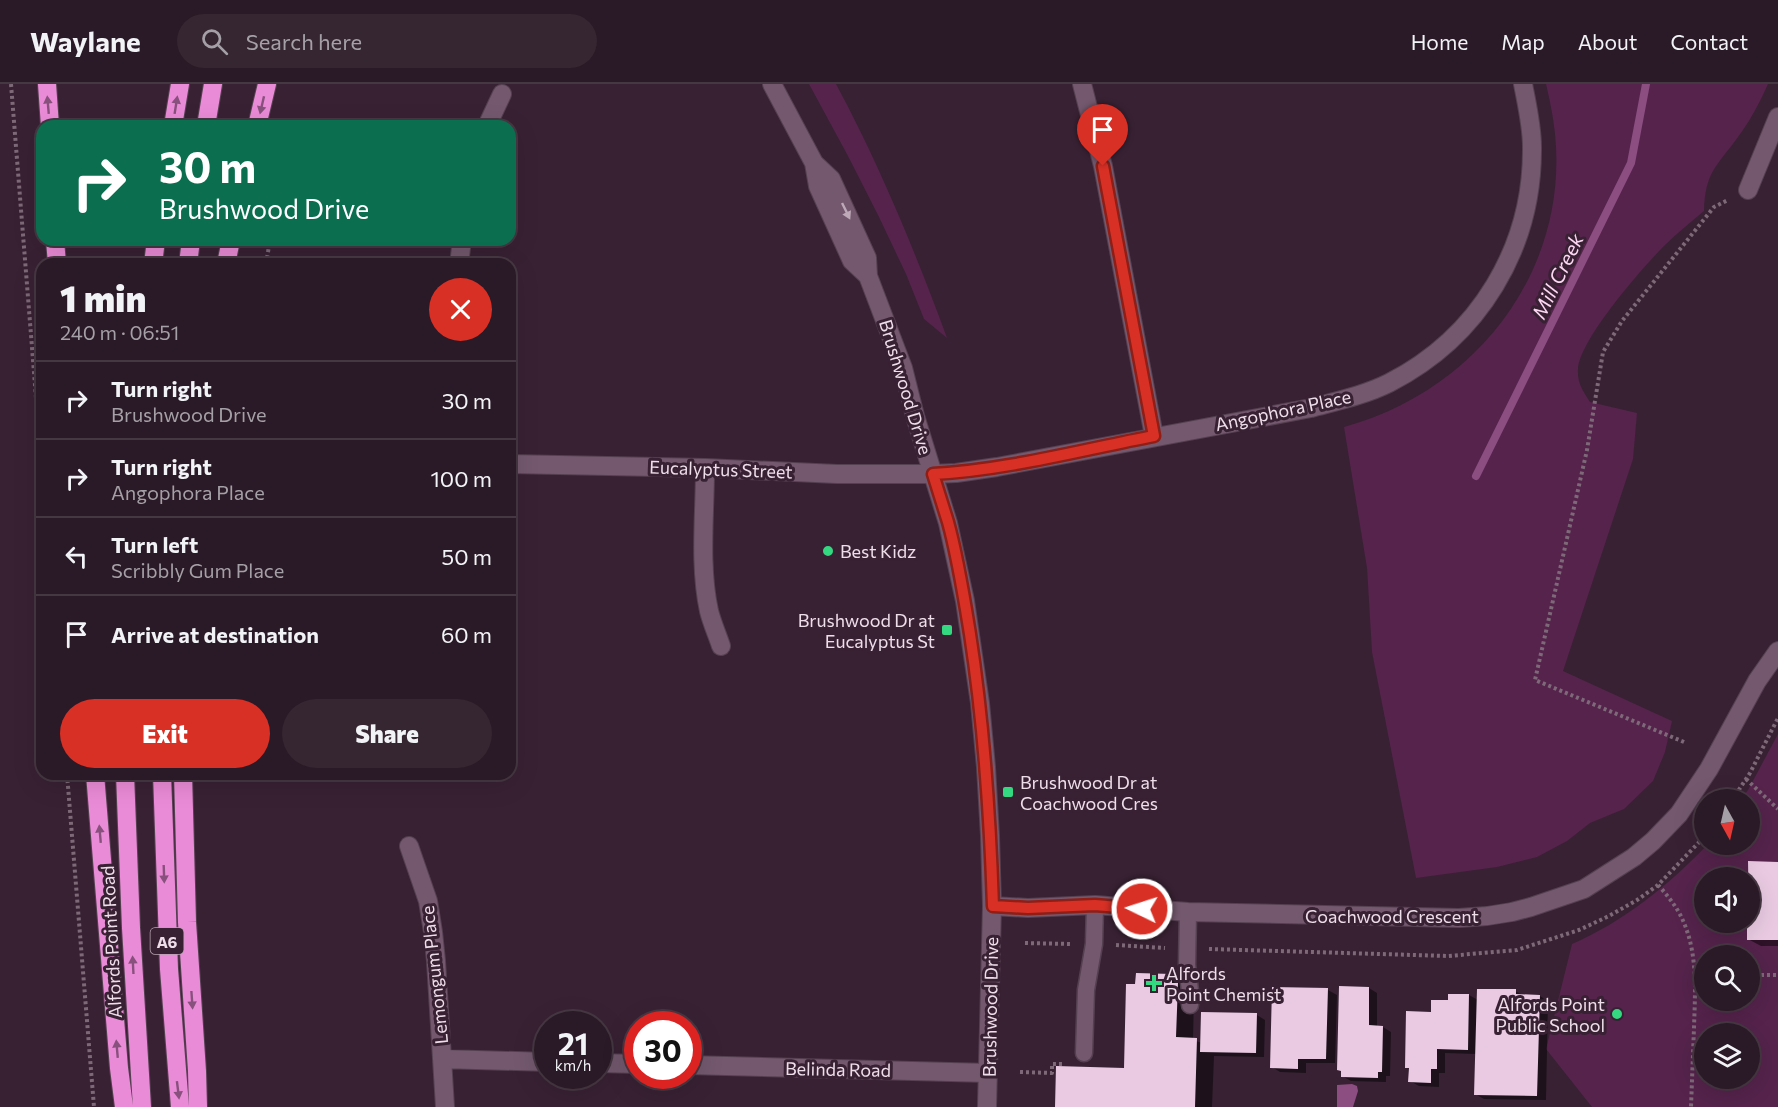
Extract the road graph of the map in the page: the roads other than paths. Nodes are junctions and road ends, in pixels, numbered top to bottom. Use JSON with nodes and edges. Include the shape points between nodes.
{"nodes":[{"id":1,"x":46,"y":84,"type":"edge"},
{"id":2,"x":180,"y":84,"type":"edge"},
{"id":3,"x":213,"y":84,"type":"edge"},
{"id":4,"x":267,"y":84,"type":"edge"},
{"id":5,"x":772,"y":84,"type":"edge"},
{"id":6,"x":1083,"y":84,"type":"edge"},
{"id":7,"x":1523,"y":84,"type":"edge"},
{"id":8,"x":502,"y":94,"type":"dead end"},
{"id":9,"x":1778,"y":117,"type":"edge"},
{"id":10,"x":49,"y":120,"type":"edge"},
{"id":11,"x":174,"y":120,"type":"edge"},
{"id":12,"x":207,"y":120,"type":"edge"},
{"id":13,"x":258,"y":120,"type":"edge"},
{"id":14,"x":490,"y":120,"type":"edge"},
{"id":15,"x":1748,"y":190,"type":"road end"},
{"id":16,"x":1154,"y":436,"type":"junction"},
{"id":17,"x":516,"y":464,"type":"edge"},
{"id":18,"x":705,"y":468,"type":"junction"},
{"id":19,"x":933,"y":474,"type":"junction"},
{"id":20,"x":721,"y":646,"type":"dead end"},
{"id":21,"x":1778,"y":651,"type":"edge"},
{"id":22,"x":95,"y":780,"type":"edge"},
{"id":23,"x":125,"y":780,"type":"edge"},
{"id":24,"x":162,"y":780,"type":"edge"},
{"id":25,"x":183,"y":780,"type":"edge"},
{"id":26,"x":409,"y":846,"type":"dead end"},
{"id":27,"x":1095,"y":905,"type":"junction"},
{"id":28,"x":993,"y":906,"type":"junction"},
{"id":29,"x":1188,"y":912,"type":"junction"},
{"id":30,"x":1190,"y":1005,"type":"dead end"},
{"id":31,"x":1084,"y":1053,"type":"dead end"},
{"id":32,"x":442,"y":1059,"type":"junction"},
{"id":33,"x":534,"y":1062,"type":"edge"},
{"id":34,"x":702,"y":1065,"type":"edge"},
{"id":35,"x":988,"y":1073,"type":"junction"},
{"id":36,"x":124,"y":1107,"type":"edge"},
{"id":37,"x":142,"y":1107,"type":"edge"},
{"id":38,"x":180,"y":1107,"type":"edge"},
{"id":39,"x":198,"y":1107,"type":"edge"},
{"id":40,"x":445,"y":1107,"type":"edge"},
{"id":41,"x":987,"y":1107,"type":"edge"}],
"edges":[{"from":10,"to":1,"type":"highway","one_way":true},
{"from":11,"to":2,"type":"highway","one_way":true},
{"from":3,"to":12,"type":"highway"},
{"from":4,"to":13,"type":"highway","one_way":true},
{"from":5,"to":19,"type":"street","name":"Brushwood Drive","via":[[814,163],[818,186],[852,261],[868,276],[903,368]]},
{"from":6,"to":16,"type":"street","via":[[1105,176]]},
{"from":7,"to":16,"type":"street","name":"Angophora Place","via":[[1533,146],[1524,219],[1498,284],[1455,338],[1424,363],[1388,384],[1350,398]]},
{"from":8,"to":14,"type":"street"},
{"from":9,"to":15,"type":"street"},
{"from":16,"to":19,"type":"street","name":"Angophora Place","via":[[997,467]]},
{"from":17,"to":18,"type":"street","name":"Eucalyptus Street"},
{"from":18,"to":19,"type":"street","name":"Eucalyptus Street"},
{"from":18,"to":20,"type":"street","via":[[706,584]]},
{"from":19,"to":28,"type":"street","name":"Brushwood Drive","via":[[948,523],[975,666],[986,767]]},
{"from":21,"to":29,"type":"street","name":"Coachwood Crescent","via":[[1679,814],[1634,857],[1584,889],[1531,907],[1478,917]]},
{"from":36,"to":22,"type":"highway","one_way":true},
{"from":37,"to":23,"type":"highway","name":"Alfords Point Road","number":"A6","one_way":true},
{"from":24,"to":38,"type":"highway","number":"A6","one_way":true,"via":[[169,969]]},
{"from":25,"to":39,"type":"highway","one_way":true},
{"from":26,"to":32,"type":"street","name":"Lemongum Place","via":[[428,901],[433,932]]},
{"from":27,"to":28,"type":"street","name":"Coachwood Crescent"},
{"from":27,"to":29,"type":"street","name":"Coachwood Crescent"},
{"from":27,"to":31,"type":"lane"},
{"from":28,"to":35,"type":"street","name":"Brushwood Drive"},
{"from":29,"to":30,"type":"lane"},
{"from":32,"to":33,"type":"street"},
{"from":32,"to":40,"type":"street","name":"Lemongum Place"},
{"from":34,"to":35,"type":"street","name":"Belinda Road"},
{"from":35,"to":41,"type":"street","name":"Brushwood Drive"}]}
